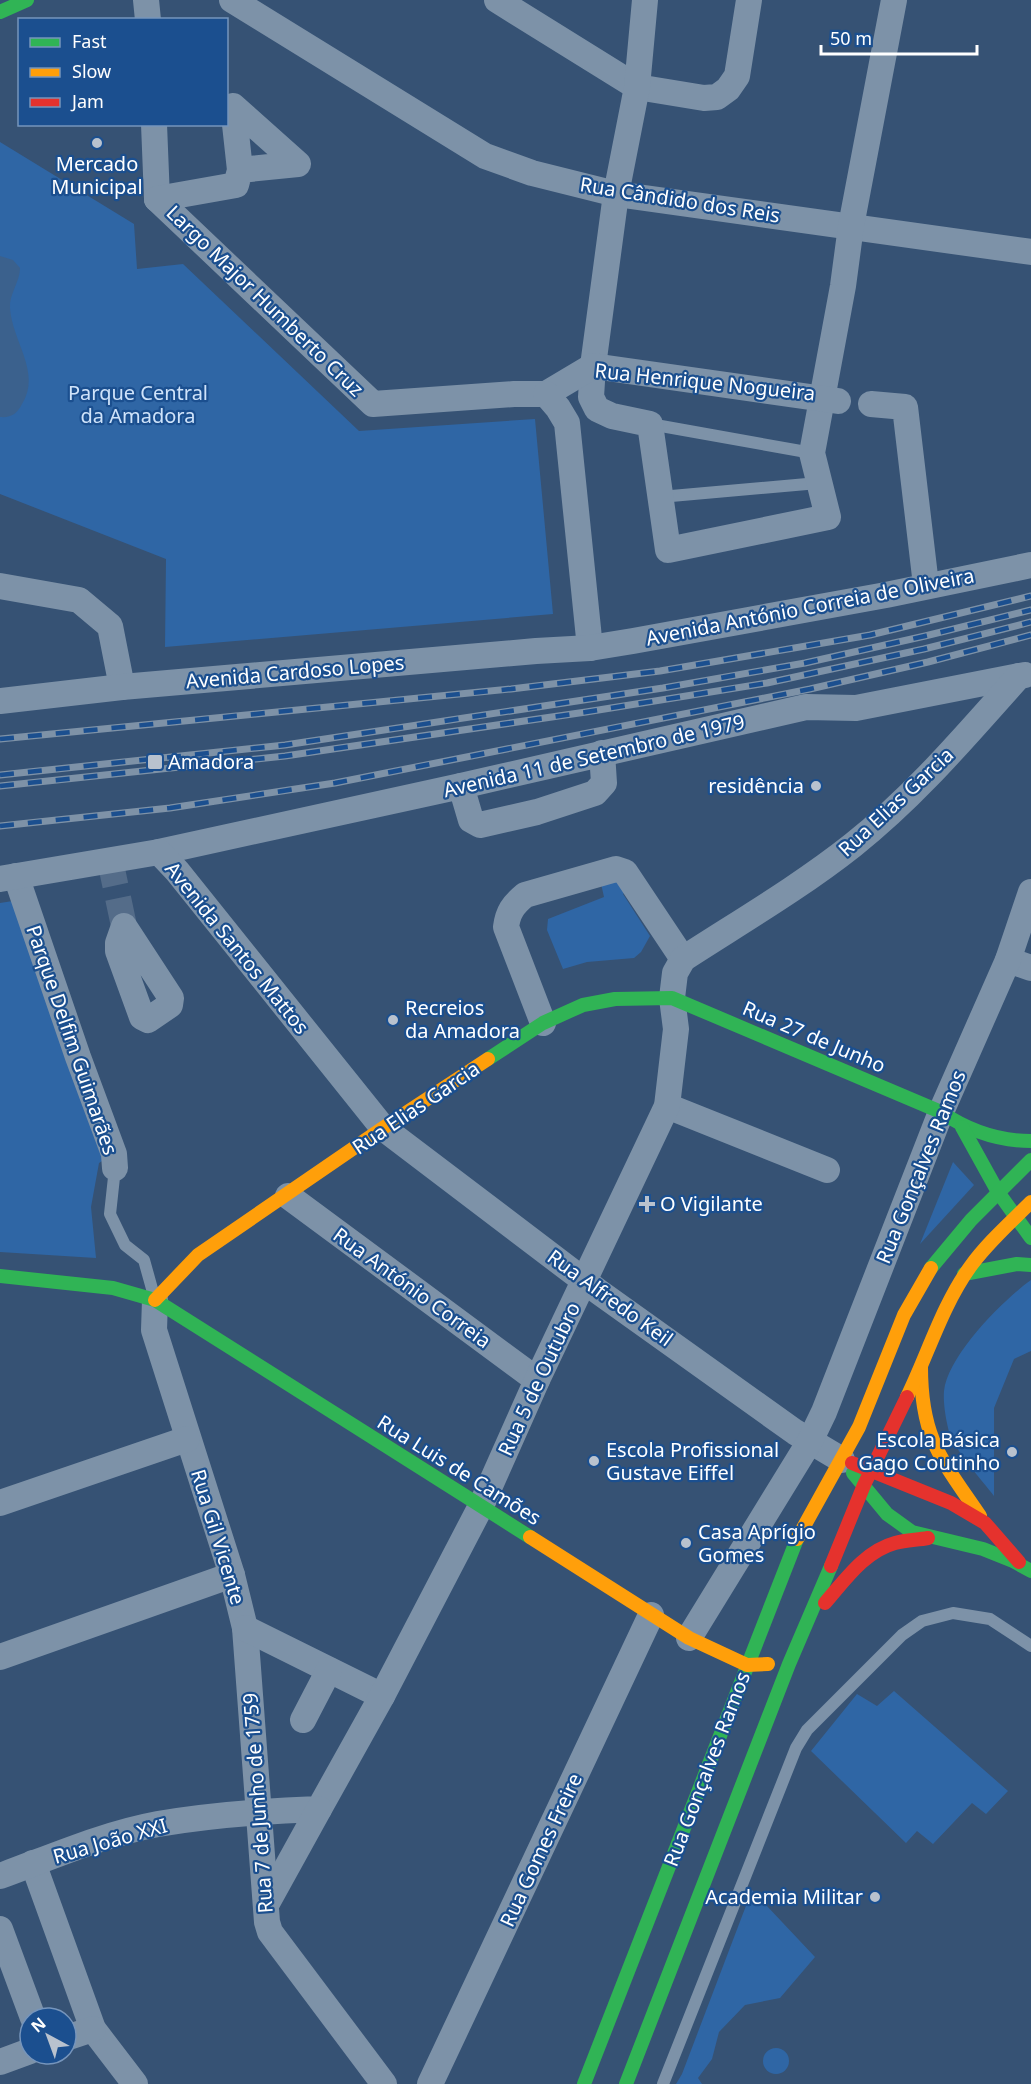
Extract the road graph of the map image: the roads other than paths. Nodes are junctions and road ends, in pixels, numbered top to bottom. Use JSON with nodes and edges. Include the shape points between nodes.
{"nodes":[{"id":1,"x":27,"y":0,"type":"edge"},
{"id":2,"x":146,"y":0,"type":"edge"},
{"id":3,"x":232,"y":0,"type":"edge"},
{"id":4,"x":497,"y":0,"type":"edge"},
{"id":5,"x":645,"y":0,"type":"edge"},
{"id":6,"x":749,"y":0,"type":"edge"},
{"id":7,"x":894,"y":0,"type":"edge"},
{"id":8,"x":0,"y":12,"type":"edge"},
{"id":9,"x":148,"y":18,"type":"edge"},
{"id":10,"x":637,"y":87,"type":"junction"},
{"id":11,"x":230,"y":103,"type":"edge"},
{"id":12,"x":154,"y":126,"type":"edge"},
{"id":13,"x":240,"y":170,"type":"junction"},
{"id":14,"x":616,"y":194,"type":"junction"},
{"id":15,"x":157,"y":199,"type":"junction"},
{"id":16,"x":851,"y":226,"type":"junction"},
{"id":17,"x":1031,"y":252,"type":"edge"},
{"id":18,"x":593,"y":366,"type":"junction"},
{"id":19,"x":546,"y":394,"type":"junction"},
{"id":20,"x":830,"y":399,"type":"junction"},
{"id":21,"x":872,"y":404,"type":"dead end"},
{"id":22,"x":597,"y":409,"type":"junction"},
{"id":23,"x":650,"y":424,"type":"junction"},
{"id":24,"x":568,"y":438,"type":"junction"},
{"id":25,"x":812,"y":453,"type":"junction"},
{"id":26,"x":818,"y":483,"type":"junction"},
{"id":27,"x":660,"y":497,"type":"junction"},
{"id":28,"x":1031,"y":565,"type":"edge"},
{"id":29,"x":926,"y":585,"type":"junction"},
{"id":30,"x":0,"y":586,"type":"edge"},
{"id":31,"x":590,"y":648,"type":"junction"},
{"id":32,"x":1025,"y":675,"type":"edge"},
{"id":33,"x":122,"y":687,"type":"junction"},
{"id":34,"x":0,"y":701,"type":"edge"},
{"id":35,"x":602,"y":753,"type":"junction"},
{"id":36,"x":461,"y":786,"type":"junction"},
{"id":37,"x":159,"y":852,"type":"junction"},
{"id":38,"x":8,"y":877,"type":"edge"},
{"id":39,"x":1031,"y":892,"type":"edge"},
{"id":40,"x":683,"y":959,"type":"junction"},
{"id":41,"x":1020,"y":964,"type":"edge"},
{"id":42,"x":672,"y":998,"type":"junction"},
{"id":43,"x":543,"y":1023,"type":"junction"},
{"id":44,"x":667,"y":1106,"type":"junction"},
{"id":45,"x":940,"y":1112,"type":"junction"},
{"id":46,"x":962,"y":1127,"type":"junction"},
{"id":47,"x":383,"y":1128,"type":"junction"},
{"id":48,"x":1031,"y":1141,"type":"edge"},
{"id":49,"x":1031,"y":1160,"type":"edge"},
{"id":50,"x":115,"y":1168,"type":"joint"},
{"id":51,"x":827,"y":1170,"type":"dead end"},
{"id":52,"x":998,"y":1192,"type":"junction"},
{"id":53,"x":288,"y":1196,"type":"junction"},
{"id":54,"x":1031,"y":1202,"type":"edge"},
{"id":55,"x":1015,"y":1217,"type":"junction"},
{"id":56,"x":1031,"y":1238,"type":"edge"},
{"id":57,"x":1031,"y":1265,"type":"edge"},
{"id":58,"x":964,"y":1274,"type":"junction"},
{"id":59,"x":0,"y":1276,"type":"edge"},
{"id":60,"x":585,"y":1282,"type":"junction"},
{"id":61,"x":155,"y":1300,"type":"junction"},
{"id":62,"x":921,"y":1366,"type":"junction"},
{"id":63,"x":537,"y":1380,"type":"junction"},
{"id":64,"x":187,"y":1438,"type":"junction"},
{"id":65,"x":810,"y":1441,"type":"junction"},
{"id":66,"x":842,"y":1460,"type":"junction"},
{"id":67,"x":873,"y":1470,"type":"junction"},
{"id":68,"x":864,"y":1487,"type":"junction"},
{"id":69,"x":0,"y":1503,"type":"edge"},
{"id":70,"x":481,"y":1506,"type":"junction"},
{"id":71,"x":985,"y":1523,"type":"junction"},
{"id":72,"x":928,"y":1538,"type":"junction"},
{"id":73,"x":1027,"y":1569,"type":"edge"},
{"id":74,"x":232,"y":1575,"type":"junction"},
{"id":75,"x":651,"y":1615,"type":"junction"},
{"id":76,"x":812,"y":1617,"type":"junction"},
{"id":77,"x":245,"y":1628,"type":"junction"},
{"id":78,"x":689,"y":1638,"type":"junction"},
{"id":79,"x":1031,"y":1646,"type":"edge"},
{"id":80,"x":0,"y":1657,"type":"edge"},
{"id":81,"x":789,"y":1664,"type":"junction"},
{"id":82,"x":747,"y":1665,"type":"junction"},
{"id":83,"x":329,"y":1670,"type":"junction"},
{"id":84,"x":382,"y":1696,"type":"junction"},
{"id":85,"x":303,"y":1720,"type":"dead end"},
{"id":86,"x":319,"y":1809,"type":"junction"},
{"id":87,"x":260,"y":1812,"type":"junction"},
{"id":88,"x":33,"y":1863,"type":"junction"},
{"id":89,"x":0,"y":1876,"type":"edge"},
{"id":90,"x":267,"y":1905,"type":"junction"},
{"id":91,"x":0,"y":1929,"type":"edge"},
{"id":92,"x":29,"y":2006,"type":"edge"},
{"id":93,"x":93,"y":2029,"type":"junction"},
{"id":94,"x":78,"y":2034,"type":"edge"},
{"id":95,"x":18,"y":2055,"type":"edge"},
{"id":96,"x":0,"y":2062,"type":"edge"},
{"id":97,"x":135,"y":2084,"type":"edge"},
{"id":98,"x":384,"y":2084,"type":"edge"},
{"id":99,"x":430,"y":2084,"type":"edge"},
{"id":100,"x":584,"y":2084,"type":"edge"},
{"id":101,"x":626,"y":2084,"type":"edge"},
{"id":102,"x":663,"y":2084,"type":"edge"}],
"edges":[{"from":1,"to":8,"type":"main road"},
{"from":2,"to":9,"type":"street"},
{"from":3,"to":14,"type":"street","name":"Rua Cândido dos Reis","via":[[485,156],[532,173]]},
{"from":4,"to":10,"type":"street"},
{"from":5,"to":10,"type":"street"},
{"from":6,"to":10,"type":"street","via":[[737,76],[728,89],[717,97],[704,99]]},
{"from":7,"to":16,"type":"street","name":"Rua Henrique Nogueira"},
{"from":10,"to":14,"type":"street"},
{"from":11,"to":13,"type":"street"},
{"from":11,"to":13,"type":"street","via":[[298,164]]},
{"from":12,"to":15,"type":"street"},
{"from":13,"to":15,"type":"street","via":[[236,185]]},
{"from":14,"to":16,"type":"street","name":"Rua Cândido dos Reis"},
{"from":14,"to":18,"type":"street"},
{"from":15,"to":19,"type":"street","name":"Largo Major Humberto Cruz","via":[[373,404]]},
{"from":16,"to":17,"type":"street","name":"Rua Cândido dos Reis"},
{"from":16,"to":20,"type":"street","name":"Rua Henrique Nogueira"},
{"from":18,"to":19,"type":"street","name":"Rua Henrique Nogueira"},
{"from":18,"to":20,"type":"street","name":"Rua Henrique Nogueira"},
{"from":18,"to":22,"type":"street","via":[[591,397]]},
{"from":19,"to":24,"type":"street","via":[[567,423]]},
{"from":20,"to":25,"type":"street"},
{"from":21,"to":29,"type":"street","via":[[905,407]]},
{"from":22,"to":23,"type":"street"},
{"from":22,"to":24,"type":"street","name":"Rua Henrique Nogueira"},
{"from":23,"to":25,"type":"lane"},
{"from":23,"to":27,"type":"street"},
{"from":24,"to":31,"type":"street"},
{"from":25,"to":26,"type":"street"},
{"from":26,"to":27,"type":"lane"},
{"from":26,"to":27,"type":"street","via":[[828,517],[668,550]]},
{"from":28,"to":29,"type":"street","name":"Avenida António Correia de Oliveira"},
{"from":29,"to":31,"type":"street","name":"Avenida António Correia de Oliveira"},
{"from":30,"to":33,"type":"street","via":[[79,600],[110,626]]},
{"from":31,"to":33,"type":"street","name":"Avenida Cardoso Lopes"},
{"from":32,"to":35,"type":"street","name":"Avenida 11 de Setembro de 1979","via":[[856,708],[806,708]]},
{"from":32,"to":40,"type":"street","name":"Rua Elias Garcia","via":[[938,767],[854,844]]},
{"from":33,"to":34,"type":"street","name":"Avenida Cardoso Lopes"},
{"from":35,"to":36,"type":"street","name":"Avenida 11 de Setembro de 1979"},
{"from":35,"to":36,"type":"street","via":[[604,783],[595,794],[537,812],[480,825],[471,820]]},
{"from":36,"to":37,"type":"street","name":"Avenida 11 de Setembro de 1979"},
{"from":37,"to":38,"type":"street","name":"Avenida Santos Mattos"},
{"from":37,"to":47,"type":"street","name":"Avenida Santos Mattos"},
{"from":38,"to":50,"type":"street","name":"Parque Delfim Guimarães","via":[[78,1057],[114,1155]]},
{"from":39,"to":41,"type":"street","name":"Rua Gonçalves Ramos"},
{"from":40,"to":42,"type":"street","via":[[675,973]]},
{"from":40,"to":43,"type":"street","via":[[625,872],[615,869],[525,895],[514,904],[506,927]]},
{"from":41,"to":45,"type":"street","name":"Rua Gonçalves Ramos"},
{"from":42,"to":43,"type":"main road","name":"Rua Elias Garcia","via":[[595,1002]]},
{"from":42,"to":44,"type":"street","name":"Rua 5 de Outubro","via":[[676,1029]]},
{"from":42,"to":45,"type":"main road","name":"Rua 27 de Junho"},
{"from":43,"to":47,"type":"main road","name":"Rua Elias Garcia"},
{"from":44,"to":51,"type":"street"},
{"from":44,"to":60,"type":"street","name":"Rua 5 de Outubro"},
{"from":45,"to":46,"type":"main road","name":"Rua 27 de Junho"},
{"from":45,"to":65,"type":"street","name":"Rua Gonçalves Ramos"},
{"from":46,"to":48,"type":"main road","via":[[990,1137]]},
{"from":46,"to":52,"type":"main road"},
{"from":47,"to":53,"type":"main road","name":"Rua Elias Garcia"},
{"from":47,"to":60,"type":"street","name":"Rua Alfredo Keil"},
{"from":49,"to":52,"type":"main road","name":"Rua Gonçalves Ramos"},
{"from":50,"to":61,"type":"lane","name":"Parque Delfim Guimarães","via":[[110,1214],[125,1245],[144,1260]]},
{"from":52,"to":55,"type":"main road"},
{"from":52,"to":66,"type":"main road","name":"Rua Gonçalves Ramos","via":[[948,1245],[918,1287]]},
{"from":53,"to":61,"type":"main road","name":"Rua Elias Garcia","via":[[198,1255]]},
{"from":53,"to":63,"type":"street","name":"Rua António Correia"},
{"from":54,"to":55,"type":"main road","name":"Rua Gonçalves Ramos"},
{"from":55,"to":56,"type":"main road"},
{"from":55,"to":58,"type":"main road","name":"Rua Gonçalves Ramos"},
{"from":57,"to":58,"type":"main road"},
{"from":58,"to":62,"type":"main road","name":"Rua Gonçalves Ramos"},
{"from":59,"to":61,"type":"main road","via":[[113,1288]]},
{"from":60,"to":63,"type":"street","name":"Rua 5 de Outubro"},
{"from":60,"to":65,"type":"street","name":"Rua Alfredo Keil"},
{"from":61,"to":64,"type":"street","name":"Rua Gil Vicente","via":[[154,1330]]},
{"from":61,"to":70,"type":"main road","name":"Rua Luis de Camões"},
{"from":62,"to":67,"type":"main road","name":"Rua Gonçalves Ramos"},
{"from":62,"to":71,"type":"main road","via":[[921,1391],[931,1438]]},
{"from":63,"to":70,"type":"street","name":"Rua 5 de Outubro"},
{"from":64,"to":69,"type":"street"},
{"from":64,"to":74,"type":"street","name":"Rua Gil Vicente"},
{"from":65,"to":66,"type":"street","name":"Rua Alfredo Keil"},
{"from":65,"to":78,"type":"street","name":"Rua Gonçalves Ramos"},
{"from":66,"to":67,"type":"main road"},
{"from":66,"to":68,"type":"main road"},
{"from":66,"to":82,"type":"main road","name":"Rua Gonçalves Ramos","via":[[789,1552]]},
{"from":67,"to":68,"type":"main road","name":"Rua Gonçalves Ramos"},
{"from":67,"to":71,"type":"main road","via":[[951,1503]]},
{"from":68,"to":72,"type":"main road","via":[[899,1523]]},
{"from":68,"to":76,"type":"main road","name":"Rua Gonçalves Ramos"},
{"from":70,"to":75,"type":"main road","name":"Rua Luis de Camões"},
{"from":70,"to":84,"type":"street","name":"Rua 5 de Outubro"},
{"from":71,"to":73,"type":"main road"},
{"from":72,"to":73,"type":"main road","via":[[974,1547]]},
{"from":72,"to":76,"type":"main road","via":[[893,1543],[872,1555]]},
{"from":74,"to":77,"type":"street","name":"Rua Gil Vicente"},
{"from":74,"to":80,"type":"street"},
{"from":75,"to":78,"type":"main road","name":"Rua Luis de Camões"},
{"from":75,"to":99,"type":"street","name":"Rua Gomes Freire"},
{"from":76,"to":81,"type":"main road","name":"Rua Gonçalves Ramos"},
{"from":77,"to":83,"type":"street","name":"Rua Gil Vicente"},
{"from":77,"to":87,"type":"street","name":"Rua 7 de Junho de 1759"},
{"from":78,"to":82,"type":"main road","name":"Rua Luis de Camões"},
{"from":79,"to":102,"type":"lane","via":[[990,1619],[953,1612],[922,1621],[902,1635],[807,1730],[796,1749]]},
{"from":81,"to":82,"type":"main road"},
{"from":81,"to":101,"type":"main road","name":"Rua Gonçalves Ramos"},
{"from":82,"to":100,"type":"main road","name":"Rua Gonçalves Ramos"},
{"from":83,"to":84,"type":"street","name":"Rua Gil Vicente"},
{"from":83,"to":85,"type":"street"},
{"from":84,"to":86,"type":"street","name":"Rua 5 de Outubro"},
{"from":86,"to":87,"type":"street"},
{"from":86,"to":90,"type":"street","name":"Rua 5 de Outubro"},
{"from":87,"to":88,"type":"street","name":"Rua João XXI","via":[[151,1826]]},
{"from":87,"to":90,"type":"street","name":"Rua 7 de Junho de 1759"},
{"from":88,"to":89,"type":"street","name":"Rua João XXI"},
{"from":88,"to":93,"type":"street"},
{"from":90,"to":98,"type":"street","name":"Rua 7 de Junho de 1759","via":[[270,1932]]},
{"from":91,"to":92,"type":"street"},
{"from":93,"to":94,"type":"street"},
{"from":93,"to":97,"type":"street"},
{"from":95,"to":96,"type":"street"}]}
